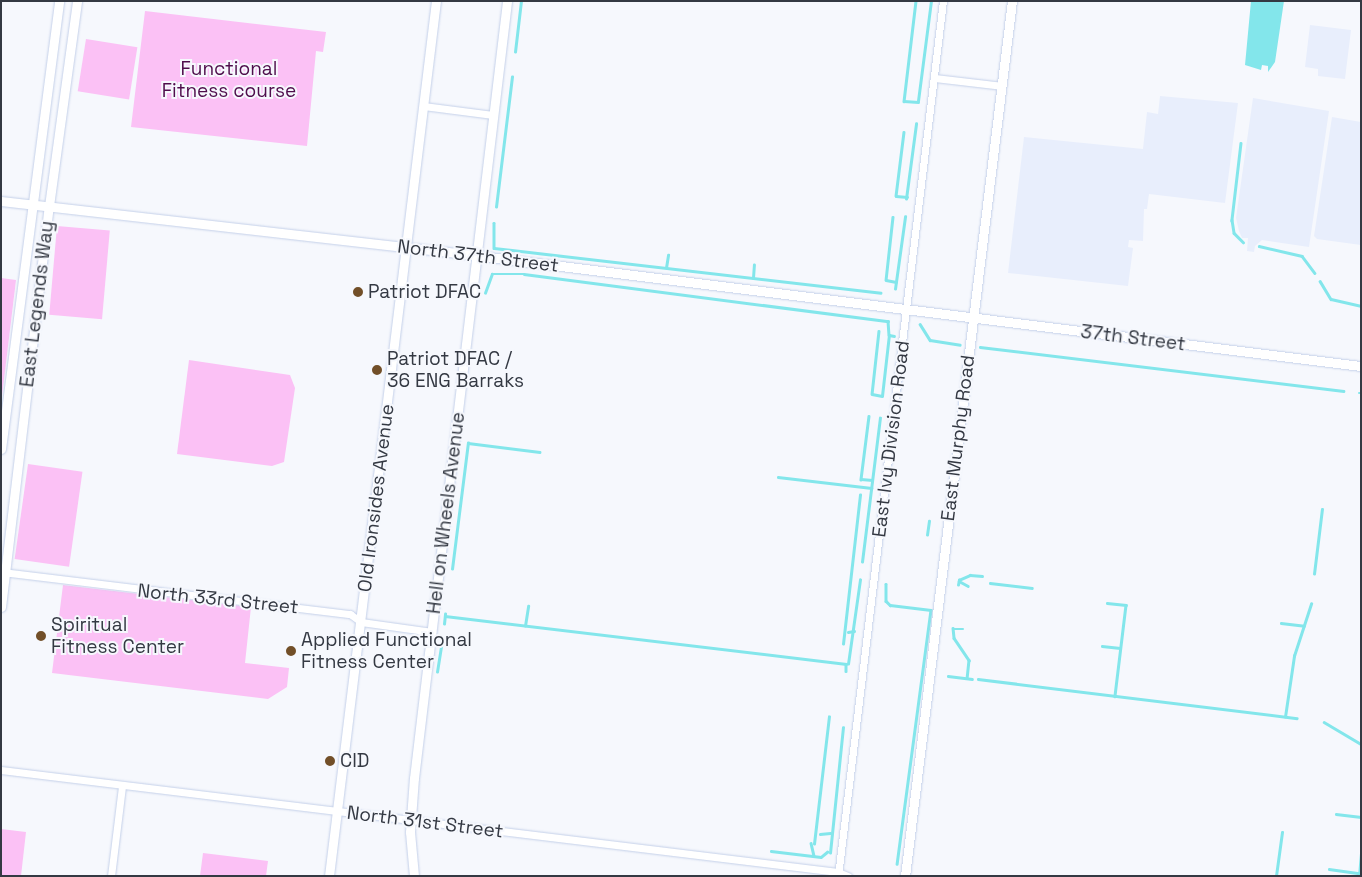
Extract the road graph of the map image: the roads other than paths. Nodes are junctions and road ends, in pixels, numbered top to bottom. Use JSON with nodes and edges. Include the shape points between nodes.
{"nodes":[{"id":1,"x":59,"y":1,"type":"edge"},
{"id":2,"x":77,"y":1,"type":"edge"},
{"id":3,"x":436,"y":1,"type":"edge"},
{"id":4,"x":507,"y":1,"type":"edge"},
{"id":5,"x":943,"y":1,"type":"edge"},
{"id":6,"x":1012,"y":1,"type":"edge"},
{"id":7,"x":934,"y":78,"type":"junction"},
{"id":8,"x":1002,"y":86,"type":"junction"},
{"id":9,"x":423,"y":106,"type":"junction"},
{"id":10,"x":493,"y":115,"type":"junction"},
{"id":11,"x":1,"y":201,"type":"edge"},
{"id":12,"x":30,"y":204,"type":"junction"},
{"id":13,"x":48,"y":206,"type":"junction"},
{"id":14,"x":406,"y":247,"type":"junction"},
{"id":15,"x":476,"y":255,"type":"junction"},
{"id":16,"x":906,"y":310,"type":"junction"},
{"id":17,"x":973,"y":318,"type":"junction"},
{"id":18,"x":1361,"y":366,"type":"edge"},
{"id":19,"x":1,"y":450,"type":"edge"},
{"id":20,"x":3,"y":572,"type":"edge"},
{"id":21,"x":1,"y":607,"type":"edge"},
{"id":22,"x":361,"y":622,"type":"junction"},
{"id":23,"x":432,"y":632,"type":"junction"},
{"id":24,"x":1,"y":770,"type":"edge"},
{"id":25,"x":122,"y":786,"type":"junction"},
{"id":26,"x":337,"y":812,"type":"junction"},
{"id":27,"x":411,"y":821,"type":"junction"},
{"id":28,"x":838,"y":874,"type":"edge"},
{"id":29,"x":111,"y":876,"type":"edge"},
{"id":30,"x":329,"y":876,"type":"edge"},
{"id":31,"x":414,"y":876,"type":"edge"},
{"id":32,"x":848,"y":876,"type":"edge"},
{"id":33,"x":906,"y":876,"type":"edge"}],
"edges":[{"from":1,"to":12,"type":"street","name":"East Legends Way"},
{"from":2,"to":13,"type":"street","name":"East Legends Way"},
{"from":3,"to":9,"type":"street","name":"Old Ironsides Avenue"},
{"from":4,"to":10,"type":"street","name":"Hell on Wheels Avenue"},
{"from":5,"to":7,"type":"street","name":"East Ivy Division Road"},
{"from":6,"to":8,"type":"street","name":"East Murphy Road"},
{"from":7,"to":8,"type":"street"},
{"from":7,"to":16,"type":"street","name":"East Ivy Division Road"},
{"from":8,"to":17,"type":"street","name":"East Murphy Road"},
{"from":9,"to":10,"type":"street"},
{"from":9,"to":14,"type":"street","name":"Old Ironsides Avenue"},
{"from":10,"to":15,"type":"street","name":"Hell on Wheels Avenue"},
{"from":11,"to":12,"type":"street","name":"North 37th Street"},
{"from":12,"to":13,"type":"street","name":"North 37th Street"},
{"from":12,"to":19,"type":"street","name":"East Legends Way"},
{"from":13,"to":14,"type":"street","name":"North 37th Street"},
{"from":13,"to":20,"type":"street","name":"East Legends Way"},
{"from":14,"to":15,"type":"street","name":"North 37th Street"},
{"from":14,"to":22,"type":"street","name":"Old Ironsides Avenue"},
{"from":15,"to":16,"type":"street","name":"North 37th Street"},
{"from":15,"to":23,"type":"street","name":"Hell on Wheels Avenue"},
{"from":16,"to":17,"type":"street","name":"37th Street"},
{"from":16,"to":28,"type":"street","name":"East Ivy Division Road"},
{"from":17,"to":18,"type":"street","name":"37th Street"},
{"from":17,"to":33,"type":"street","name":"East Murphy Road"},
{"from":20,"to":21,"type":"street","name":"East Legends Way"},
{"from":20,"to":22,"type":"street","name":"North 33rd Street","via":[[350,614]]},
{"from":22,"to":23,"type":"street","name":"North 33rd Street"},
{"from":22,"to":26,"type":"street","name":"Old Ironsides Avenue"},
{"from":23,"to":27,"type":"street","name":"Hell on Wheels Avenue"},
{"from":24,"to":25,"type":"street","name":"North 31st Street"},
{"from":25,"to":26,"type":"street","name":"North 31st Street"},
{"from":25,"to":29,"type":"street"},
{"from":26,"to":27,"type":"street","name":"North 31st Street"},
{"from":26,"to":30,"type":"street","name":"Old Ironsides Avenue"},
{"from":27,"to":28,"type":"street","name":"North 31st Street"},
{"from":27,"to":31,"type":"street","name":"Hell on Wheels Avenue"},
{"from":28,"to":32,"type":"street","name":"North 31st Street"}]}
